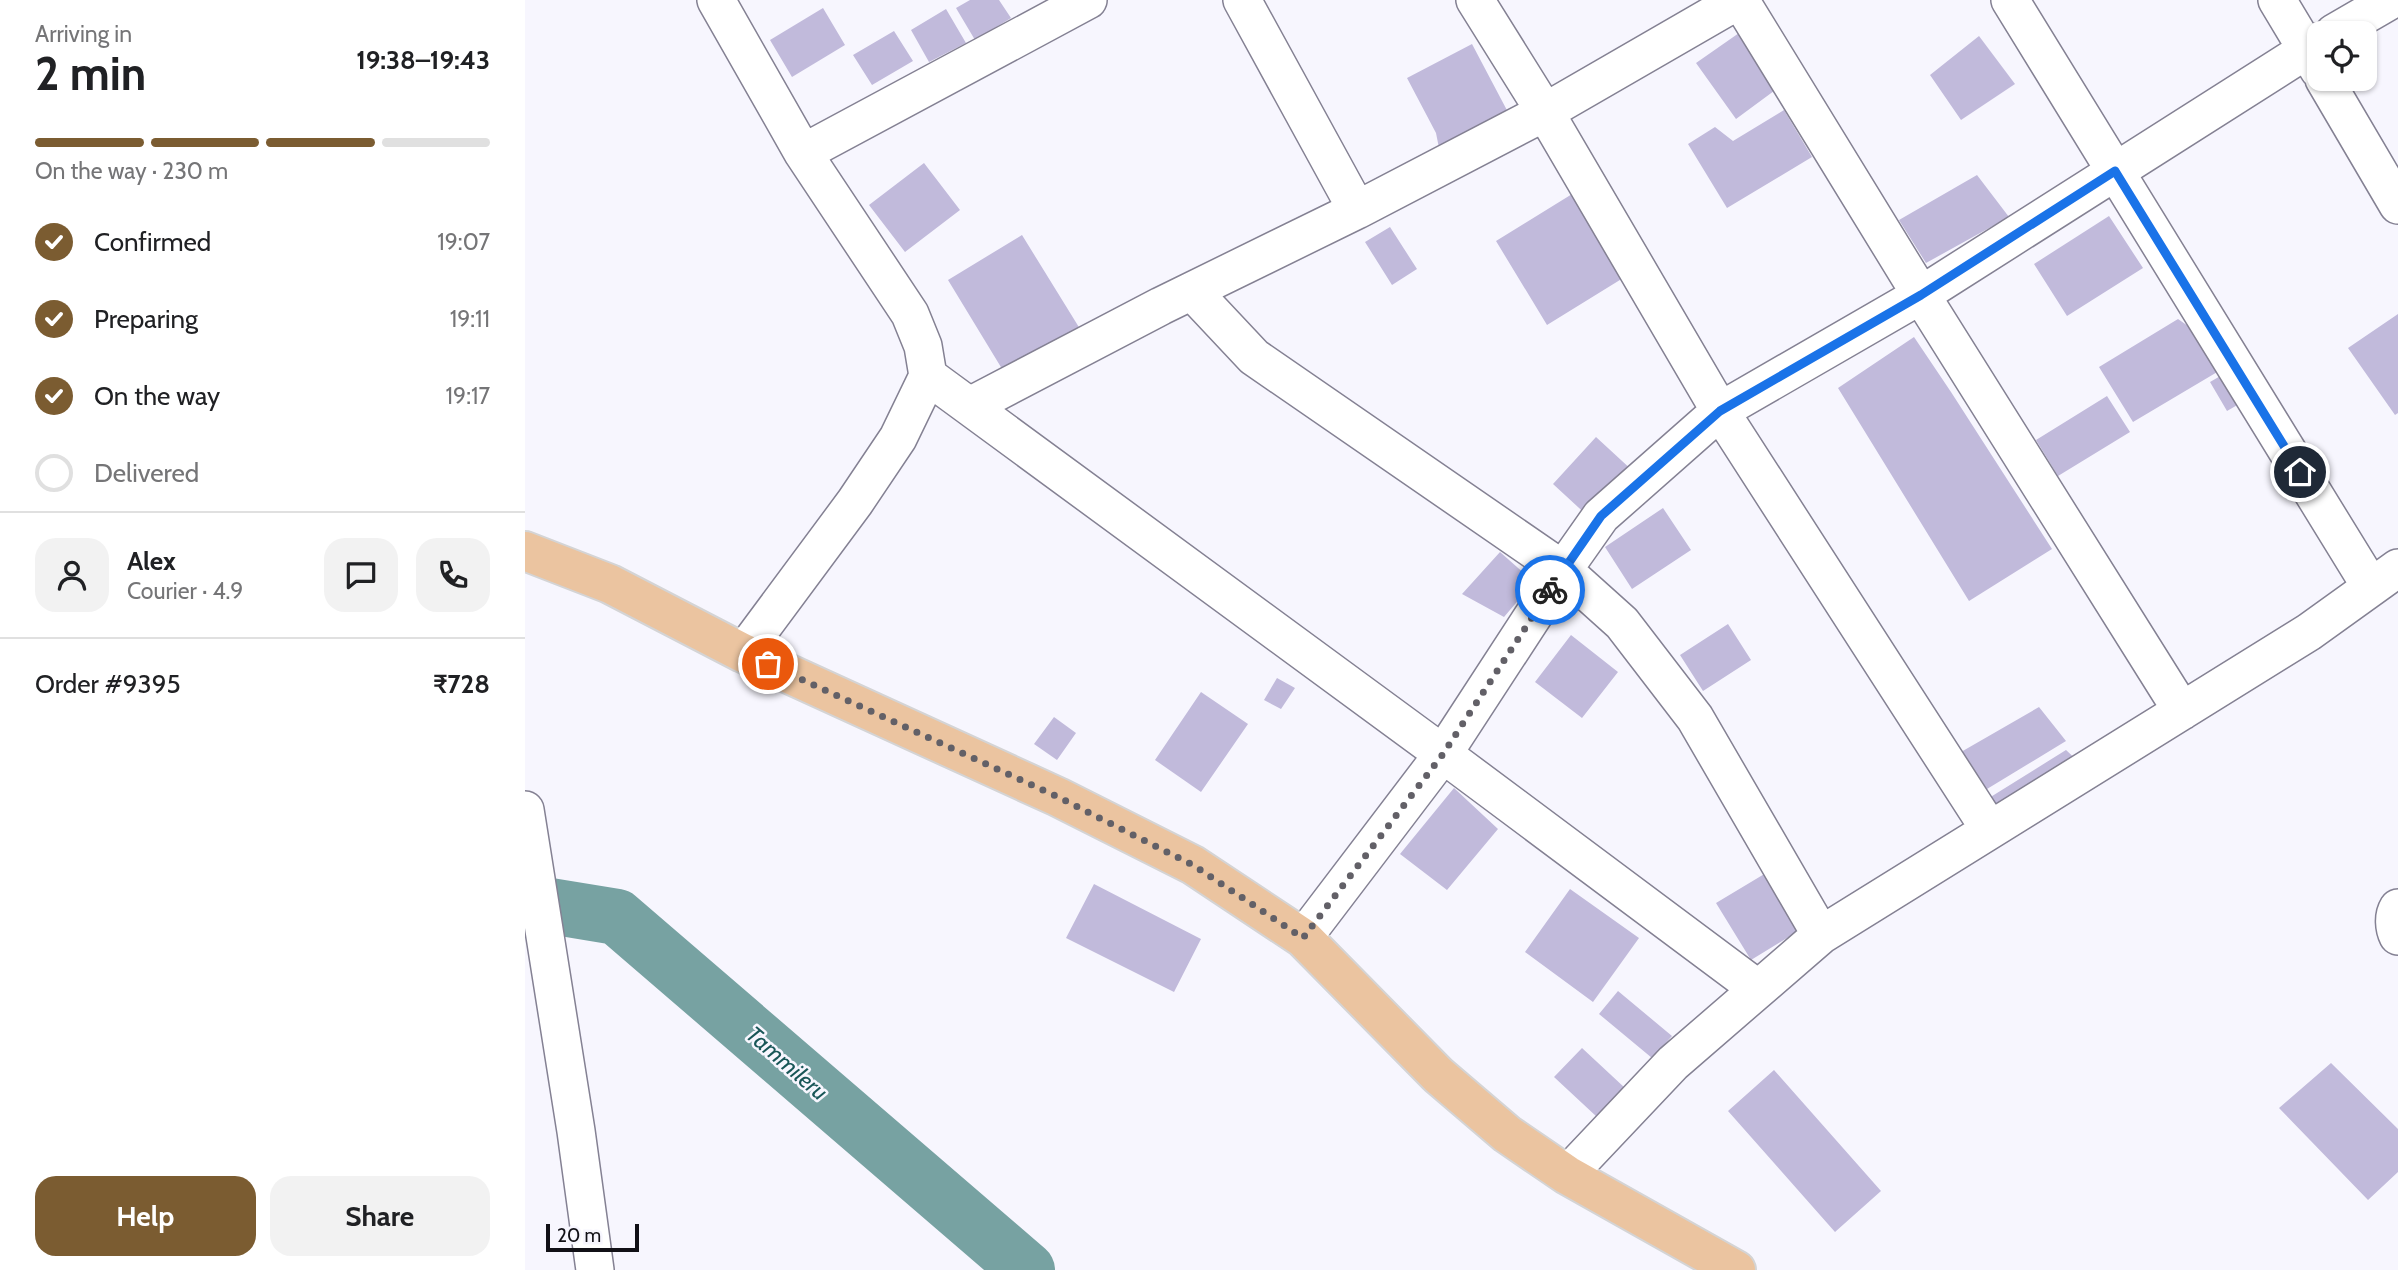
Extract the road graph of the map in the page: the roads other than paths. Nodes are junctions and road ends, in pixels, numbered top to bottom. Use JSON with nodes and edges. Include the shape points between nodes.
{"nodes":[{"id":1,"x":716,"y":0,"type":"edge"},
{"id":2,"x":1089,"y":0,"type":"edge"},
{"id":3,"x":1243,"y":0,"type":"edge"},
{"id":4,"x":1475,"y":0,"type":"edge"},
{"id":5,"x":1740,"y":0,"type":"edge"},
{"id":6,"x":2010,"y":0,"type":"edge"},
{"id":7,"x":2277,"y":0,"type":"edge"},
{"id":8,"x":2391,"y":0,"type":"edge"},
{"id":9,"x":2364,"y":21,"type":"edge"},
{"id":10,"x":2307,"y":38,"type":"edge"},
{"id":11,"x":2307,"y":62,"type":"edge"},
{"id":12,"x":2339,"y":91,"type":"edge"},
{"id":13,"x":1545,"y":112,"type":"junction"},
{"id":14,"x":803,"y":153,"type":"junction"},
{"id":15,"x":2115,"y":171,"type":"junction"},
{"id":16,"x":2398,"y":205,"type":"edge"},
{"id":17,"x":1357,"y":210,"type":"junction"},
{"id":18,"x":1192,"y":291,"type":"junction"},
{"id":19,"x":1921,"y":295,"type":"junction"},
{"id":20,"x":928,"y":376,"type":"junction"},
{"id":21,"x":970,"y":407,"type":"junction"},
{"id":22,"x":1720,"y":411,"type":"junction"},
{"id":23,"x":525,"y":551,"type":"edge"},
{"id":24,"x":1563,"y":570,"type":"junction"},
{"id":25,"x":2384,"y":578,"type":"edge"},
{"id":26,"x":743,"y":653,"type":"junction"},
{"id":27,"x":2182,"y":711,"type":"junction"},
{"id":28,"x":1443,"y":754,"type":"junction"},
{"id":29,"x":528,"y":825,"type":"edge"},
{"id":30,"x":1990,"y":830,"type":"junction"},
{"id":31,"x":2398,"y":908,"type":"edge"},
{"id":32,"x":1821,"y":935,"type":"junction"},
{"id":33,"x":2398,"y":936,"type":"edge"},
{"id":34,"x":1303,"y":938,"type":"junction"},
{"id":35,"x":1758,"y":989,"type":"junction"},
{"id":36,"x":1567,"y":1175,"type":"junction"},
{"id":37,"x":594,"y":1270,"type":"edge"},
{"id":38,"x":1736,"y":1270,"type":"edge"}],
"edges":[{"from":1,"to":14,"type":"street"},
{"from":2,"to":14,"type":"street"},
{"from":3,"to":17,"type":"street"},
{"from":4,"to":13,"type":"street"},
{"from":5,"to":13,"type":"street"},
{"from":5,"to":19,"type":"street"},
{"from":6,"to":15,"type":"street"},
{"from":7,"to":10,"type":"street"},
{"from":8,"to":9,"type":"street"},
{"from":11,"to":15,"type":"street"},
{"from":12,"to":16,"type":"street"},
{"from":13,"to":17,"type":"street"},
{"from":13,"to":22,"type":"street"},
{"from":14,"to":20,"type":"street","via":[[910,314],[923,346]]},
{"from":15,"to":19,"type":"street"},
{"from":15,"to":25,"type":"street"},
{"from":17,"to":18,"type":"street"},
{"from":18,"to":21,"type":"street"},
{"from":18,"to":24,"type":"street","via":[[1254,357]]},
{"from":19,"to":22,"type":"street"},
{"from":19,"to":27,"type":"street"},
{"from":20,"to":21,"type":"street"},
{"from":20,"to":26,"type":"street","via":[[891,449]]},
{"from":21,"to":28,"type":"street"},
{"from":22,"to":24,"type":"street","via":[[1601,516]]},
{"from":22,"to":30,"type":"street"},
{"from":23,"to":26,"type":"main road","via":[[610,584]]},
{"from":24,"to":28,"type":"street"},
{"from":24,"to":32,"type":"street","via":[[1622,623],[1695,718]]},
{"from":25,"to":27,"type":"street","via":[[2309,632]]},
{"from":26,"to":34,"type":"main road","via":[[1058,797],[1193,865]]},
{"from":27,"to":30,"type":"street"},
{"from":28,"to":34,"type":"street"},
{"from":28,"to":35,"type":"street"},
{"from":29,"to":37,"type":"street"},
{"from":30,"to":32,"type":"street"},
{"from":31,"to":33,"type":"street"},
{"from":32,"to":35,"type":"street"},
{"from":34,"to":36,"type":"main road","via":[[1438,1075],[1507,1133]]},
{"from":35,"to":36,"type":"street","via":[[1673,1063]]},
{"from":36,"to":38,"type":"main road"}]}
